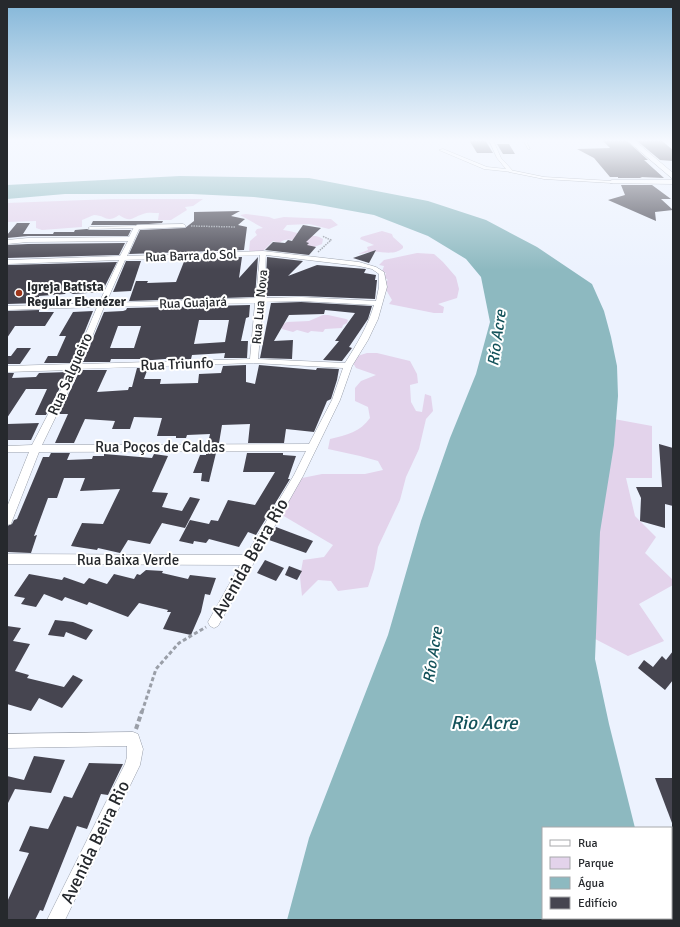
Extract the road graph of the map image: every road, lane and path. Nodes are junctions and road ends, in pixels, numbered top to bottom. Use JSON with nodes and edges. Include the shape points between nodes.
{"nodes":[{"id":1,"x":183,"y":226,"type":"joint"},
{"id":2,"x":137,"y":227,"type":"junction"},
{"id":3,"x":236,"y":227,"type":"dead end"},
{"id":4,"x":90,"y":228,"type":"dead end"},
{"id":5,"x":322,"y":236,"type":"dead end"},
{"id":6,"x":131,"y":239,"type":"junction"},
{"id":7,"x":7,"y":242,"type":"edge"},
{"id":8,"x":263,"y":253,"type":"junction"},
{"id":9,"x":122,"y":258,"type":"junction"},
{"id":10,"x":312,"y":258,"type":"junction"},
{"id":11,"x":7,"y":262,"type":"edge"},
{"id":12,"x":374,"y":268,"type":"joint"},
{"id":13,"x":260,"y":300,"type":"junction"},
{"id":14,"x":379,"y":303,"type":"junction"},
{"id":15,"x":101,"y":306,"type":"junction"},
{"id":16,"x":7,"y":308,"type":"edge"},
{"id":17,"x":254,"y":361,"type":"junction"},
{"id":18,"x":348,"y":366,"type":"junction"},
{"id":19,"x":76,"y":367,"type":"junction"},
{"id":20,"x":7,"y":369,"type":"edge"},
{"id":21,"x":312,"y":446,"type":"junction"},
{"id":22,"x":36,"y":448,"type":"junction"},
{"id":23,"x":7,"y":449,"type":"edge"},
{"id":24,"x":7,"y":521,"type":"edge"},
{"id":25,"x":7,"y":559,"type":"edge"},
{"id":26,"x":249,"y":560,"type":"junction"},
{"id":27,"x":214,"y":622,"type":"joint"},
{"id":28,"x":132,"y":739,"type":"junction"},
{"id":29,"x":7,"y":741,"type":"edge"},
{"id":30,"x":56,"y":920,"type":"edge"}],
"edges":[{"from":1,"to":2,"type":"street"},
{"from":1,"to":3,"type":"path"},
{"from":2,"to":4,"type":"lane"},
{"from":2,"to":6,"type":"street","name":"Rua Salgueiro"},
{"from":5,"to":10,"type":"path","via":[[331,240]]},
{"from":6,"to":7,"type":"street"},
{"from":6,"to":9,"type":"street","name":"Rua Salgueiro"},
{"from":8,"to":9,"type":"street","name":"Rua Barra do Sol"},
{"from":8,"to":10,"type":"street","name":"Rua Barra do Sol"},
{"from":8,"to":13,"type":"street","name":"Rua Lua Nova"},
{"from":9,"to":11,"type":"street","name":"Rua Barra do Sol"},
{"from":9,"to":15,"type":"street","name":"Rua Salgueiro"},
{"from":10,"to":12,"type":"street","name":"Rua Barra do Sol"},
{"from":12,"to":14,"type":"street","name":"Avenida Beira Rio","via":[[383,276]]},
{"from":13,"to":14,"type":"street","name":"Rua Guajará","via":[[301,299]]},
{"from":13,"to":15,"type":"street","name":"Rua Guajará"},
{"from":13,"to":17,"type":"street","name":"Rua Lua Nova"},
{"from":14,"to":18,"type":"street","name":"Avenida Beira Rio","via":[[364,340]]},
{"from":15,"to":16,"type":"street","name":"Rua Guajará"},
{"from":15,"to":19,"type":"street","name":"Rua Salgueiro"},
{"from":17,"to":18,"type":"street","name":"Rua Triunfo"},
{"from":17,"to":19,"type":"street","name":"Rua Triunfo"},
{"from":18,"to":21,"type":"street","name":"Avenida Beira Rio","via":[[336,400]]},
{"from":19,"to":20,"type":"street","name":"Rua Triunfo"},
{"from":19,"to":22,"type":"street","name":"Rua Salgueiro"},
{"from":21,"to":22,"type":"street","name":"Rua Poços de Caldas"},
{"from":21,"to":26,"type":"street","name":"Avenida Beira Rio","via":[[298,476]]},
{"from":22,"to":23,"type":"street","name":"Rua Poços de Caldas"},
{"from":22,"to":24,"type":"street","name":"Rua Salgueiro"},
{"from":25,"to":26,"type":"street","name":"Rua Baixa Verde"},
{"from":26,"to":27,"type":"street","name":"Avenida Beira Rio"},
{"from":27,"to":28,"type":"path","name":"Avenida Beira Rio","via":[[179,642],[156,669]]},
{"from":28,"to":29,"type":"street"},
{"from":28,"to":30,"type":"street","name":"Avenida Beira Rio","via":[[136,746],[136,758]]}]}
